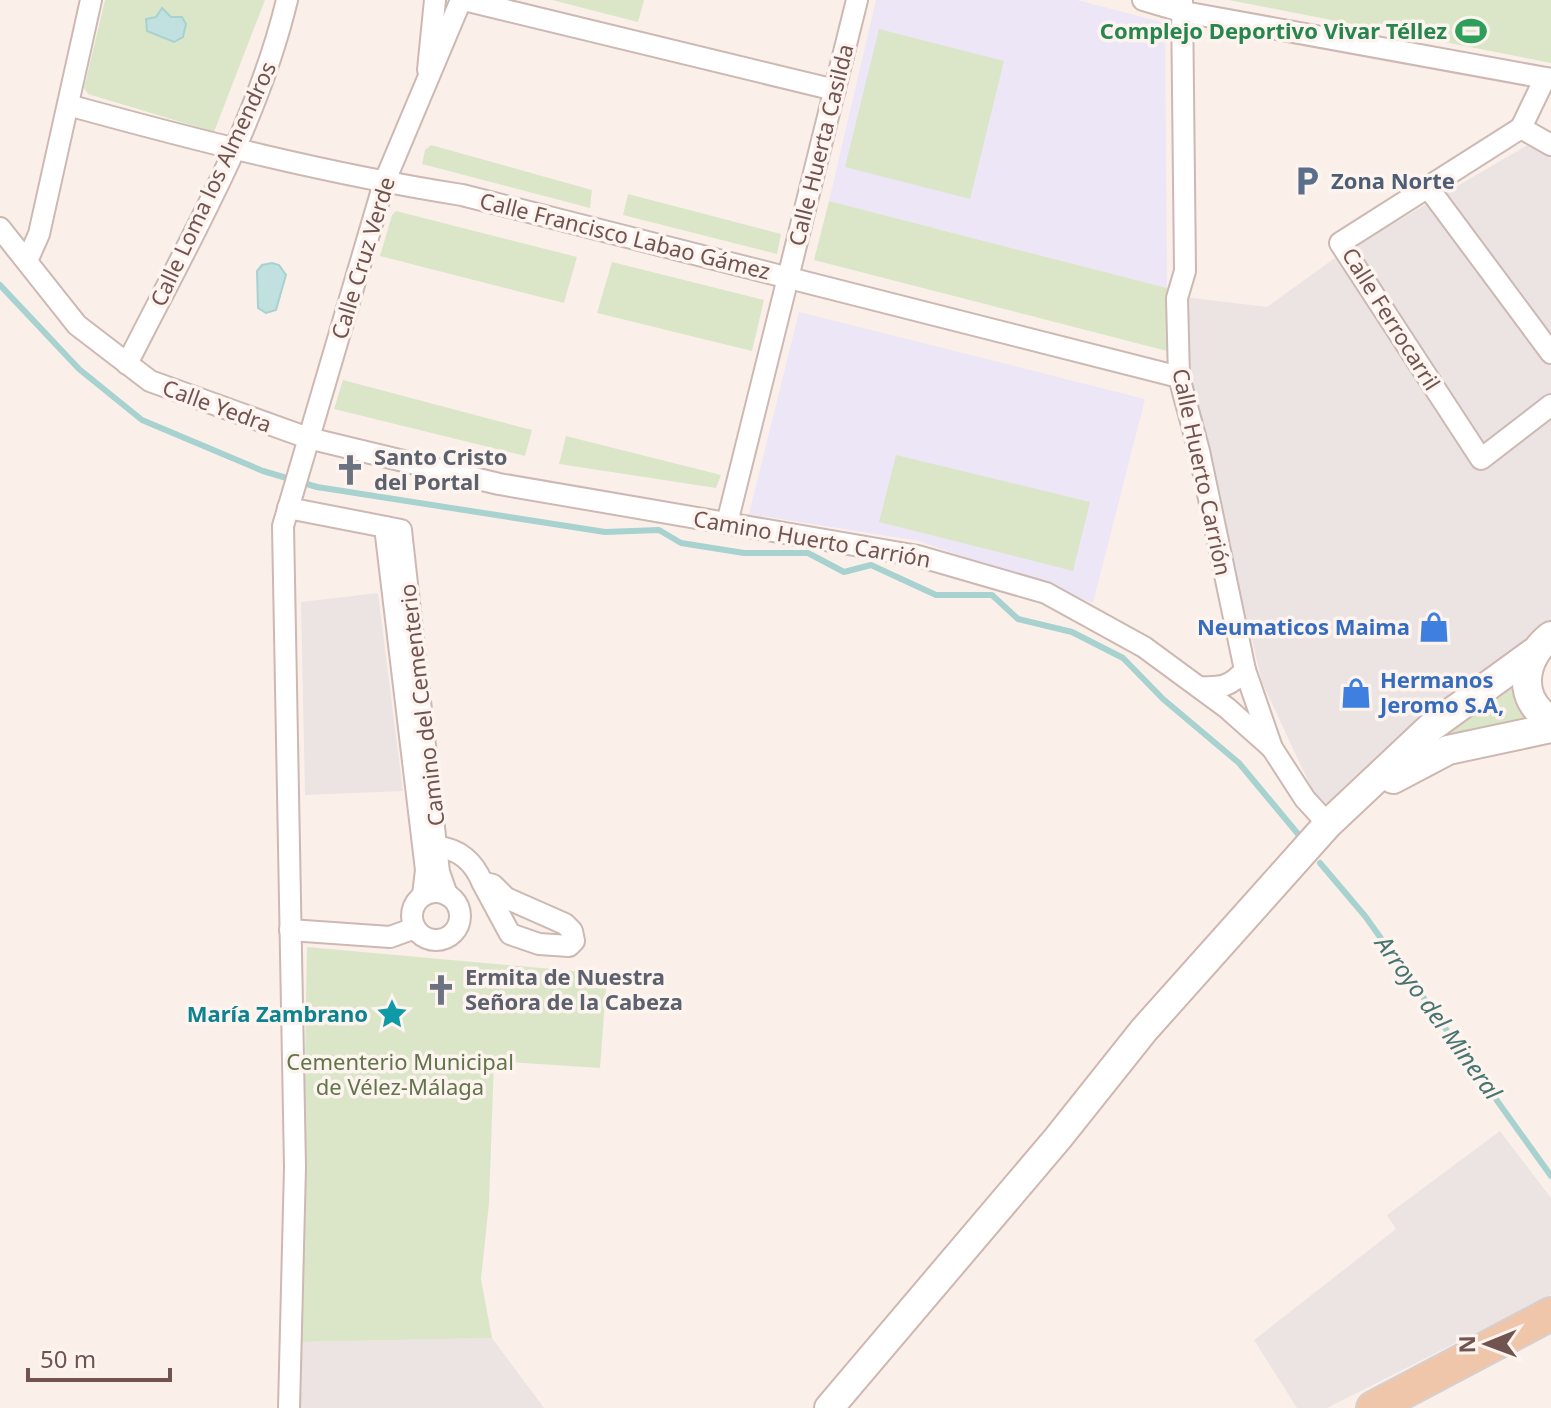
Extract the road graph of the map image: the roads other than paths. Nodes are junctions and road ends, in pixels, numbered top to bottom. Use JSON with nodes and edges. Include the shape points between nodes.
{"nodes":[{"id":1,"x":91,"y":0,"type":"edge"},
{"id":2,"x":287,"y":0,"type":"edge"},
{"id":3,"x":435,"y":0,"type":"edge"},
{"id":4,"x":462,"y":0,"type":"edge"},
{"id":5,"x":857,"y":0,"type":"edge"},
{"id":6,"x":1143,"y":0,"type":"edge"},
{"id":7,"x":1183,"y":6,"type":"edge"},
{"id":8,"x":1548,"y":79,"type":"edge"},
{"id":9,"x":428,"y":82,"type":"junction"},
{"id":10,"x":835,"y":90,"type":"junction"},
{"id":11,"x":68,"y":105,"type":"junction"},
{"id":12,"x":1521,"y":128,"type":"junction"},
{"id":13,"x":1551,"y":145,"type":"edge"},
{"id":14,"x":233,"y":151,"type":"junction"},
{"id":15,"x":384,"y":183,"type":"junction"},
{"id":16,"x":1427,"y":186,"type":"junction"},
{"id":17,"x":0,"y":228,"type":"edge"},
{"id":18,"x":27,"y":261,"type":"junction"},
{"id":19,"x":789,"y":277,"type":"junction"},
{"id":20,"x":1551,"y":353,"type":"edge"},
{"id":21,"x":127,"y":364,"type":"junction"},
{"id":22,"x":1179,"y":377,"type":"junction"},
{"id":23,"x":1551,"y":405,"type":"edge"},
{"id":24,"x":308,"y":438,"type":"junction"},
{"id":25,"x":288,"y":508,"type":"junction"},
{"id":26,"x":727,"y":523,"type":"junction"},
{"id":27,"x":393,"y":528,"type":"junction"},
{"id":28,"x":1542,"y":645,"type":"edge"},
{"id":29,"x":1245,"y":670,"type":"junction"},
{"id":30,"x":1199,"y":687,"type":"junction"},
{"id":31,"x":1551,"y":720,"type":"edge"},
{"id":32,"x":1551,"y":728,"type":"edge"},
{"id":33,"x":1272,"y":748,"type":"junction"},
{"id":34,"x":1351,"y":803,"type":"junction"},
{"id":35,"x":1328,"y":824,"type":"junction"},
{"id":36,"x":438,"y":847,"type":"junction"},
{"id":37,"x":482,"y":882,"type":"dead end"},
{"id":38,"x":423,"y":895,"type":"junction"},
{"id":39,"x":447,"y":895,"type":"junction"},
{"id":40,"x":415,"y":928,"type":"junction"},
{"id":41,"x":290,"y":930,"type":"junction"},
{"id":42,"x":1551,"y":1314,"type":"edge"},
{"id":43,"x":289,"y":1408,"type":"edge"},
{"id":44,"x":829,"y":1408,"type":"edge"},
{"id":45,"x":1373,"y":1408,"type":"edge"}],
"edges":[{"from":1,"to":11,"type":"street"},
{"from":2,"to":14,"type":"street","name":"Calle Loma los Almendros","via":[[274,57]]},
{"from":3,"to":9,"type":"street","name":"Calle Cruz Verde"},
{"from":4,"to":9,"type":"street","name":"Calle Cruz Verde"},
{"from":4,"to":10,"type":"street"},
{"from":5,"to":10,"type":"street","name":"Calle Huerta Casilda"},
{"from":6,"to":7,"type":"street"},
{"from":7,"to":8,"type":"street"},
{"from":7,"to":22,"type":"street","name":"Calle Huerto Carrión","via":[[1185,271],[1177,298]]},
{"from":8,"to":12,"type":"street"},
{"from":9,"to":15,"type":"street","name":"Calle Cruz Verde"},
{"from":10,"to":19,"type":"street","name":"Calle Huerta Casilda"},
{"from":11,"to":14,"type":"street","name":"Calle Francisco Labao Gámez"},
{"from":11,"to":18,"type":"street","via":[[39,234]]},
{"from":12,"to":13,"type":"street"},
{"from":12,"to":16,"type":"street","name":"Calle Ferrocarril"},
{"from":14,"to":15,"type":"street","name":"Calle Francisco Labao Gámez"},
{"from":14,"to":21,"type":"street","name":"Calle Loma los Almendros"},
{"from":15,"to":19,"type":"street","name":"Calle Francisco Labao Gámez","via":[[462,195]]},
{"from":15,"to":24,"type":"street","name":"Calle Cruz Verde"},
{"from":16,"to":20,"type":"street"},
{"from":16,"to":23,"type":"street","name":"Calle Ferrocarril","via":[[1340,243],[1481,459]]},
{"from":17,"to":18,"type":"street","name":"Calle Yedra"},
{"from":18,"to":21,"type":"street","name":"Calle Yedra","via":[[77,325]]},
{"from":19,"to":22,"type":"street","name":"Calle Francisco Labao Gámez"},
{"from":19,"to":26,"type":"street","name":"Calle Huerta Casilda"},
{"from":21,"to":24,"type":"street","name":"Calle Yedra","via":[[150,381]]},
{"from":22,"to":29,"type":"street","name":"Calle Huerto Carrión"},
{"from":24,"to":25,"type":"street","name":"Calle Cruz Verde"},
{"from":24,"to":26,"type":"street","name":"Camino Huerto Carrión","via":[[499,484]]},
{"from":25,"to":27,"type":"street"},
{"from":25,"to":41,"type":"street","name":"Calle Cruz Verde","via":[[281,547]]},
{"from":26,"to":30,"type":"street","name":"Camino Huerto Carrión","via":[[918,556],[1046,593],[1144,647]]},
{"from":27,"to":36,"type":"street","name":"Camino del Cementerio"},
{"from":27,"to":38,"type":"street","name":"Camino del Cementerio","via":[[426,870]]},
{"from":28,"to":31,"type":"street","via":[[1526,674],[1528,691],[1535,707]]},
{"from":28,"to":34,"type":"street","via":[[1430,728]]},
{"from":29,"to":30,"type":"street","via":[[1222,688]]},
{"from":29,"to":33,"type":"street","name":"Calle Huerto Carrión"},
{"from":30,"to":33,"type":"street","name":"Camino Huerto Carrión"},
{"from":32,"to":34,"type":"street","via":[[1448,750]]},
{"from":33,"to":35,"type":"street"},
{"from":34,"to":35,"type":"street"},
{"from":35,"to":44,"type":"street","via":[[1144,1030]]},
{"from":36,"to":37,"type":"street","via":[[472,863]]},
{"from":36,"to":39,"type":"street","name":"Camino del Cementerio"},
{"from":38,"to":39,"type":"street"},
{"from":38,"to":40,"type":"street","via":[[412,914]]},
{"from":39,"to":40,"type":"street","via":[[458,906],[455,929],[435,940]]},
{"from":40,"to":41,"type":"street","via":[[390,937]]},
{"from":41,"to":43,"type":"street","name":"Calle Cruz Verde","via":[[295,1167]]},
{"from":42,"to":45,"type":"main road"}]}
